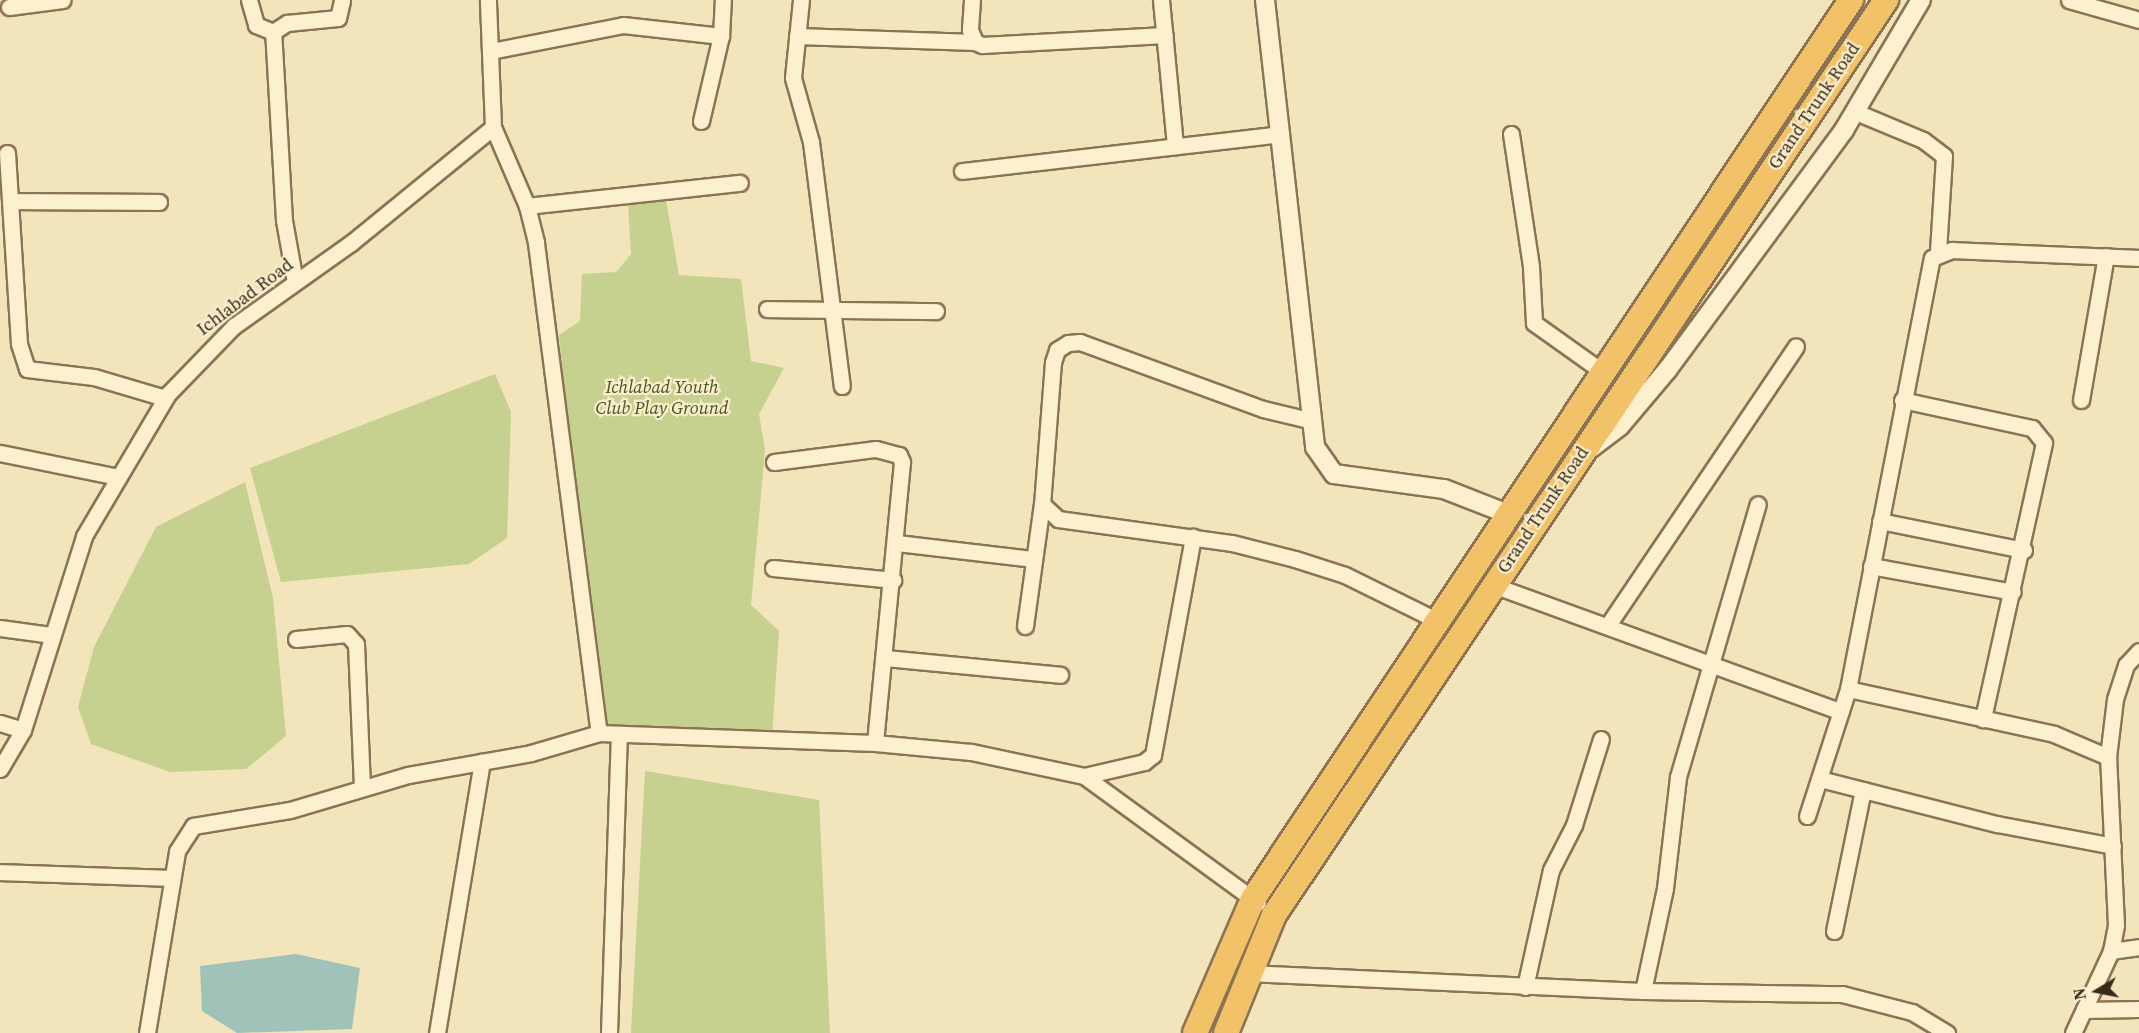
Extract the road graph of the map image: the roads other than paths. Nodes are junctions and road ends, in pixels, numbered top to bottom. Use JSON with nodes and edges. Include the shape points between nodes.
{"nodes":[{"id":1,"x":63,"y":0,"type":"edge"},
{"id":2,"x":249,"y":0,"type":"edge"},
{"id":3,"x":342,"y":0,"type":"edge"},
{"id":4,"x":488,"y":0,"type":"edge"},
{"id":5,"x":723,"y":0,"type":"edge"},
{"id":6,"x":801,"y":0,"type":"edge"},
{"id":7,"x":972,"y":0,"type":"edge"},
{"id":8,"x":1161,"y":0,"type":"edge"},
{"id":9,"x":1265,"y":0,"type":"edge"},
{"id":10,"x":1851,"y":0,"type":"edge"},
{"id":11,"x":1886,"y":0,"type":"edge"},
{"id":12,"x":1921,"y":0,"type":"edge"},
{"id":13,"x":2068,"y":0,"type":"edge"},
{"id":14,"x":9,"y":7,"type":"dead end"},
{"id":15,"x":2139,"y":20,"type":"edge"},
{"id":16,"x":273,"y":32,"type":"junction"},
{"id":17,"x":1165,"y":35,"type":"junction"},
{"id":18,"x":721,"y":36,"type":"junction"},
{"id":19,"x":797,"y":36,"type":"junction"},
{"id":20,"x":975,"y":42,"type":"junction"},
{"id":21,"x":491,"y":51,"type":"junction"},
{"id":22,"x":1856,"y":112,"type":"junction"},
{"id":23,"x":701,"y":121,"type":"dead end"},
{"id":24,"x":493,"y":127,"type":"junction"},
{"id":25,"x":1281,"y":134,"type":"junction"},
{"id":26,"x":1510,"y":134,"type":"dead end"},
{"id":27,"x":1176,"y":146,"type":"junction"},
{"id":28,"x":7,"y":153,"type":"dead end"},
{"id":29,"x":962,"y":171,"type":"dead end"},
{"id":30,"x":740,"y":183,"type":"dead end"},
{"id":31,"x":10,"y":201,"type":"junction"},
{"id":32,"x":159,"y":202,"type":"dead end"},
{"id":33,"x":527,"y":206,"type":"junction"},
{"id":34,"x":1938,"y":252,"type":"junction"},
{"id":35,"x":2106,"y":256,"type":"junction"},
{"id":36,"x":2139,"y":258,"type":"edge"},
{"id":37,"x":295,"y":282,"type":"junction"},
{"id":38,"x":767,"y":309,"type":"dead end"},
{"id":39,"x":832,"y":309,"type":"junction"},
{"id":40,"x":936,"y":310,"type":"dead end"},
{"id":41,"x":1796,"y":346,"type":"dead end"},
{"id":42,"x":1604,"y":372,"type":"junction"},
{"id":43,"x":842,"y":386,"type":"dead end"},
{"id":44,"x":165,"y":398,"type":"junction"},
{"id":45,"x":1902,"y":400,"type":"junction"},
{"id":46,"x":2081,"y":400,"type":"dead end"},
{"id":47,"x":1313,"y":421,"type":"junction"},
{"id":48,"x":0,"y":453,"type":"edge"},
{"id":49,"x":1577,"y":458,"type":"junction"},
{"id":50,"x":774,"y":462,"type":"dead end"},
{"id":51,"x":118,"y":477,"type":"junction"},
{"id":52,"x":1042,"y":504,"type":"junction"},
{"id":53,"x":1758,"y":504,"type":"dead end"},
{"id":54,"x":1508,"y":514,"type":"junction"},
{"id":55,"x":1880,"y":521,"type":"junction"},
{"id":56,"x":1193,"y":537,"type":"junction"},
{"id":57,"x":897,"y":543,"type":"junction"},
{"id":58,"x":2024,"y":550,"type":"junction"},
{"id":59,"x":1034,"y":559,"type":"junction"},
{"id":60,"x":1871,"y":566,"type":"junction"},
{"id":61,"x":773,"y":568,"type":"dead end"},
{"id":62,"x":893,"y":580,"type":"junction"},
{"id":63,"x":1493,"y":585,"type":"junction"},
{"id":64,"x":2013,"y":592,"type":"junction"},
{"id":65,"x":1440,"y":622,"type":"junction"},
{"id":66,"x":1608,"y":625,"type":"junction"},
{"id":67,"x":1025,"y":626,"type":"dead end"},
{"id":68,"x":0,"y":628,"type":"edge"},
{"id":69,"x":51,"y":635,"type":"junction"},
{"id":70,"x":296,"y":639,"type":"dead end"},
{"id":71,"x":2139,"y":651,"type":"edge"},
{"id":72,"x":885,"y":658,"type":"junction"},
{"id":73,"x":1707,"y":666,"type":"junction"},
{"id":74,"x":1060,"y":675,"type":"dead end"},
{"id":75,"x":1848,"y":689,"type":"junction"},
{"id":76,"x":1842,"y":712,"type":"junction"},
{"id":77,"x":1983,"y":718,"type":"junction"},
{"id":78,"x":0,"y":723,"type":"edge"},
{"id":79,"x":23,"y":730,"type":"junction"},
{"id":80,"x":598,"y":733,"type":"junction"},
{"id":81,"x":619,"y":735,"type":"junction"},
{"id":82,"x":1601,"y":739,"type":"dead end"},
{"id":83,"x":875,"y":743,"type":"junction"},
{"id":84,"x":2108,"y":757,"type":"junction"},
{"id":85,"x":482,"y":762,"type":"junction"},
{"id":86,"x":0,"y":769,"type":"edge"},
{"id":87,"x":1084,"y":776,"type":"junction"},
{"id":88,"x":1820,"y":779,"type":"junction"},
{"id":89,"x":362,"y":788,"type":"junction"},
{"id":90,"x":1863,"y":790,"type":"junction"},
{"id":91,"x":1807,"y":816,"type":"dead end"},
{"id":92,"x":2112,"y":846,"type":"junction"},
{"id":93,"x":0,"y":872,"type":"edge"},
{"id":94,"x":172,"y":878,"type":"junction"},
{"id":95,"x":1252,"y":899,"type":"junction"},
{"id":96,"x":1274,"y":915,"type":"junction"},
{"id":97,"x":1834,"y":931,"type":"dead end"},
{"id":98,"x":2139,"y":947,"type":"edge"},
{"id":99,"x":2111,"y":951,"type":"junction"},
{"id":100,"x":1247,"y":973,"type":"junction"},
{"id":101,"x":1525,"y":987,"type":"junction"},
{"id":102,"x":1643,"y":991,"type":"junction"},
{"id":103,"x":2139,"y":1009,"type":"edge"},
{"id":104,"x":2084,"y":1010,"type":"junction"},
{"id":105,"x":147,"y":1033,"type":"edge"},
{"id":106,"x":437,"y":1033,"type":"edge"},
{"id":107,"x":609,"y":1033,"type":"edge"},
{"id":108,"x":1195,"y":1033,"type":"edge"},
{"id":109,"x":1226,"y":1033,"type":"edge"},
{"id":110,"x":1947,"y":1033,"type":"edge"},
{"id":111,"x":2073,"y":1033,"type":"edge"}],
"edges":[{"from":1,"to":14,"type":"street"},
{"from":2,"to":16,"type":"street","via":[[256,25]]},
{"from":3,"to":16,"type":"street","via":[[338,18],[287,23]]},
{"from":4,"to":21,"type":"street"},
{"from":5,"to":18,"type":"street"},
{"from":6,"to":19,"type":"street"},
{"from":7,"to":20,"type":"street"},
{"from":8,"to":17,"type":"street"},
{"from":9,"to":25,"type":"street"},
{"from":10,"to":42,"type":"highway","name":"Grand Trunk Road"},
{"from":11,"to":49,"type":"highway","name":"Grand Trunk Road"},
{"from":12,"to":22,"type":"street"},
{"from":13,"to":15,"type":"street"},
{"from":16,"to":37,"type":"street","via":[[284,220]]},
{"from":17,"to":20,"type":"street"},
{"from":17,"to":27,"type":"street"},
{"from":18,"to":21,"type":"street","via":[[623,25]]},
{"from":18,"to":23,"type":"street"},
{"from":19,"to":20,"type":"street"},
{"from":19,"to":39,"type":"street","via":[[793,78],[810,142]]},
{"from":21,"to":24,"type":"street"},
{"from":22,"to":34,"type":"street","via":[[1923,140],[1944,156]]},
{"from":22,"to":49,"type":"street","via":[[1668,369],[1620,426]]},
{"from":24,"to":33,"type":"street"},
{"from":24,"to":37,"type":"street","name":"Ichlabad Road"},
{"from":25,"to":27,"type":"street"},
{"from":25,"to":47,"type":"street"},
{"from":26,"to":42,"type":"street","via":[[1532,267],[1534,322]]},
{"from":27,"to":29,"type":"street"},
{"from":28,"to":31,"type":"street"},
{"from":30,"to":33,"type":"street"},
{"from":31,"to":32,"type":"street"},
{"from":31,"to":44,"type":"street","via":[[19,344],[27,369],[94,377]]},
{"from":33,"to":80,"type":"street"},
{"from":34,"to":35,"type":"street"},
{"from":34,"to":45,"type":"street","via":[[1932,258]]},
{"from":35,"to":36,"type":"street"},
{"from":35,"to":46,"type":"street"},
{"from":37,"to":44,"type":"street","name":"Ichlabad Road","via":[[200,355]]},
{"from":38,"to":39,"type":"street"},
{"from":39,"to":40,"type":"street"},
{"from":39,"to":43,"type":"street"},
{"from":41,"to":66,"type":"street"},
{"from":42,"to":54,"type":"highway","name":"Grand Trunk Road"},
{"from":44,"to":51,"type":"street","name":"Ichlabad Road"},
{"from":45,"to":55,"type":"street"},
{"from":45,"to":58,"type":"street","via":[[2041,435],[2037,494]]},
{"from":47,"to":52,"type":"street","via":[[1263,409],[1080,342],[1068,343],[1057,350],[1053,362]]},
{"from":47,"to":54,"type":"street","via":[[1315,447],[1334,474],[1444,489]]},
{"from":48,"to":51,"type":"street"},
{"from":49,"to":63,"type":"highway","name":"Grand Trunk Road"},
{"from":50,"to":57,"type":"street","via":[[876,449],[899,455],[904,473]]},
{"from":51,"to":69,"type":"street","name":"Ichlabad Road","via":[[84,537]]},
{"from":52,"to":56,"type":"street","via":[[1058,519]]},
{"from":52,"to":59,"type":"street"},
{"from":53,"to":73,"type":"street"},
{"from":54,"to":65,"type":"highway","name":"Grand Trunk Road"},
{"from":55,"to":58,"type":"street"},
{"from":55,"to":60,"type":"street"},
{"from":56,"to":65,"type":"street","via":[[1345,574]]},
{"from":56,"to":87,"type":"street","via":[[1153,755],[1144,762]]},
{"from":57,"to":59,"type":"street"},
{"from":57,"to":62,"type":"street"},
{"from":58,"to":64,"type":"street"},
{"from":59,"to":67,"type":"street"},
{"from":60,"to":64,"type":"street"},
{"from":60,"to":75,"type":"street"},
{"from":61,"to":62,"type":"street"},
{"from":62,"to":72,"type":"street"},
{"from":63,"to":66,"type":"street"},
{"from":63,"to":96,"type":"highway","name":"Grand Trunk Road"},
{"from":64,"to":77,"type":"street"},
{"from":65,"to":95,"type":"highway","name":"Grand Trunk Road"},
{"from":66,"to":73,"type":"street"},
{"from":68,"to":69,"type":"street"},
{"from":69,"to":79,"type":"street","name":"Ichlabad Road"},
{"from":70,"to":89,"type":"street","via":[[347,634],[356,644]]},
{"from":71,"to":84,"type":"street","via":[[2126,664],[2115,699]]},
{"from":72,"to":74,"type":"street"},
{"from":72,"to":83,"type":"street"},
{"from":73,"to":76,"type":"street"},
{"from":73,"to":102,"type":"street","via":[[1678,777],[1665,888]]},
{"from":75,"to":76,"type":"street"},
{"from":75,"to":77,"type":"street"},
{"from":76,"to":88,"type":"street"},
{"from":77,"to":84,"type":"street","via":[[2055,734]]},
{"from":78,"to":79,"type":"street"},
{"from":79,"to":86,"type":"street","name":"Ichlabad Road"},
{"from":80,"to":81,"type":"street"},
{"from":80,"to":85,"type":"street"},
{"from":81,"to":83,"type":"street"},
{"from":81,"to":107,"type":"street"},
{"from":82,"to":101,"type":"street","via":[[1574,825],[1551,870]]},
{"from":83,"to":87,"type":"street","via":[[971,752]]},
{"from":84,"to":92,"type":"street"},
{"from":85,"to":89,"type":"street"},
{"from":85,"to":106,"type":"street"},
{"from":87,"to":95,"type":"street"},
{"from":88,"to":90,"type":"street"},
{"from":88,"to":91,"type":"street"},
{"from":89,"to":94,"type":"street","via":[[290,810],[193,826],[177,851]]},
{"from":90,"to":92,"type":"street"},
{"from":90,"to":97,"type":"street"},
{"from":92,"to":99,"type":"street","via":[[2116,925]]},
{"from":93,"to":94,"type":"street"},
{"from":94,"to":105,"type":"street"},
{"from":95,"to":96,"type":"street"},
{"from":95,"to":108,"type":"highway","name":"Grand Trunk Road"},
{"from":96,"to":100,"type":"highway","name":"Grand Trunk Road"},
{"from":98,"to":99,"type":"street"},
{"from":99,"to":104,"type":"street"},
{"from":100,"to":101,"type":"street"},
{"from":100,"to":109,"type":"highway","name":"Grand Trunk Road"},
{"from":101,"to":102,"type":"street"},
{"from":102,"to":110,"type":"street","via":[[1842,994],[1912,1012]]},
{"from":103,"to":104,"type":"street"},
{"from":104,"to":111,"type":"street"}]}
